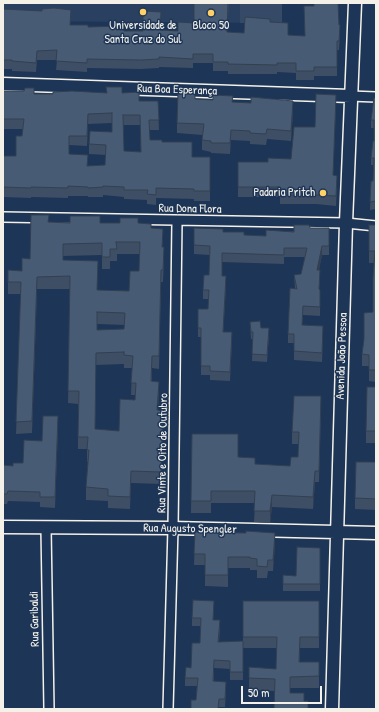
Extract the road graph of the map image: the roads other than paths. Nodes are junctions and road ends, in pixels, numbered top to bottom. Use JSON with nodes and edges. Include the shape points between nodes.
{"nodes":[{"id":1,"x":355,"y":3,"type":"edge"},
{"id":2,"x":3,"y":84,"type":"edge"},
{"id":3,"x":350,"y":96,"type":"junction"},
{"id":4,"x":376,"y":97,"type":"edge"},
{"id":5,"x":3,"y":217,"type":"edge"},
{"id":6,"x":177,"y":221,"type":"junction"},
{"id":7,"x":346,"y":224,"type":"junction"},
{"id":8,"x":376,"y":226,"type":"edge"},
{"id":9,"x":3,"y":527,"type":"edge"},
{"id":10,"x":46,"y":528,"type":"junction"},
{"id":11,"x":174,"y":528,"type":"junction"},
{"id":12,"x":337,"y":532,"type":"junction"},
{"id":13,"x":376,"y":534,"type":"edge"},
{"id":14,"x":48,"y":709,"type":"edge"},
{"id":15,"x":168,"y":709,"type":"edge"},
{"id":16,"x":332,"y":709,"type":"edge"}],
"edges":[{"from":1,"to":3,"type":"street","name":"Avenida João Pessoa"},
{"from":2,"to":3,"type":"street","name":"Rua Boa Esperança"},
{"from":3,"to":4,"type":"street"},
{"from":3,"to":7,"type":"street","name":"Avenida João Pessoa"},
{"from":5,"to":6,"type":"street","name":"Rua Dona Flora"},
{"from":6,"to":7,"type":"street","name":"Rua Dona Flora"},
{"from":6,"to":11,"type":"street","name":"Rua Vinte e Oito de Outubro"},
{"from":7,"to":8,"type":"street","name":"Rua Dona Flora"},
{"from":7,"to":12,"type":"street","name":"Avenida João Pessoa"},
{"from":9,"to":10,"type":"street","name":"Rua Augusto Spengler"},
{"from":10,"to":11,"type":"street","name":"Rua Augusto Spengler"},
{"from":10,"to":14,"type":"street","name":"Rua Garibaldi"},
{"from":11,"to":12,"type":"street","name":"Rua Augusto Spengler"},
{"from":11,"to":15,"type":"street","name":"Rua Vinte e Oito de Outubro"},
{"from":12,"to":13,"type":"street","name":"Rua Augusto Spengler"},
{"from":12,"to":16,"type":"street","name":"Avenida João Pessoa"}]}
